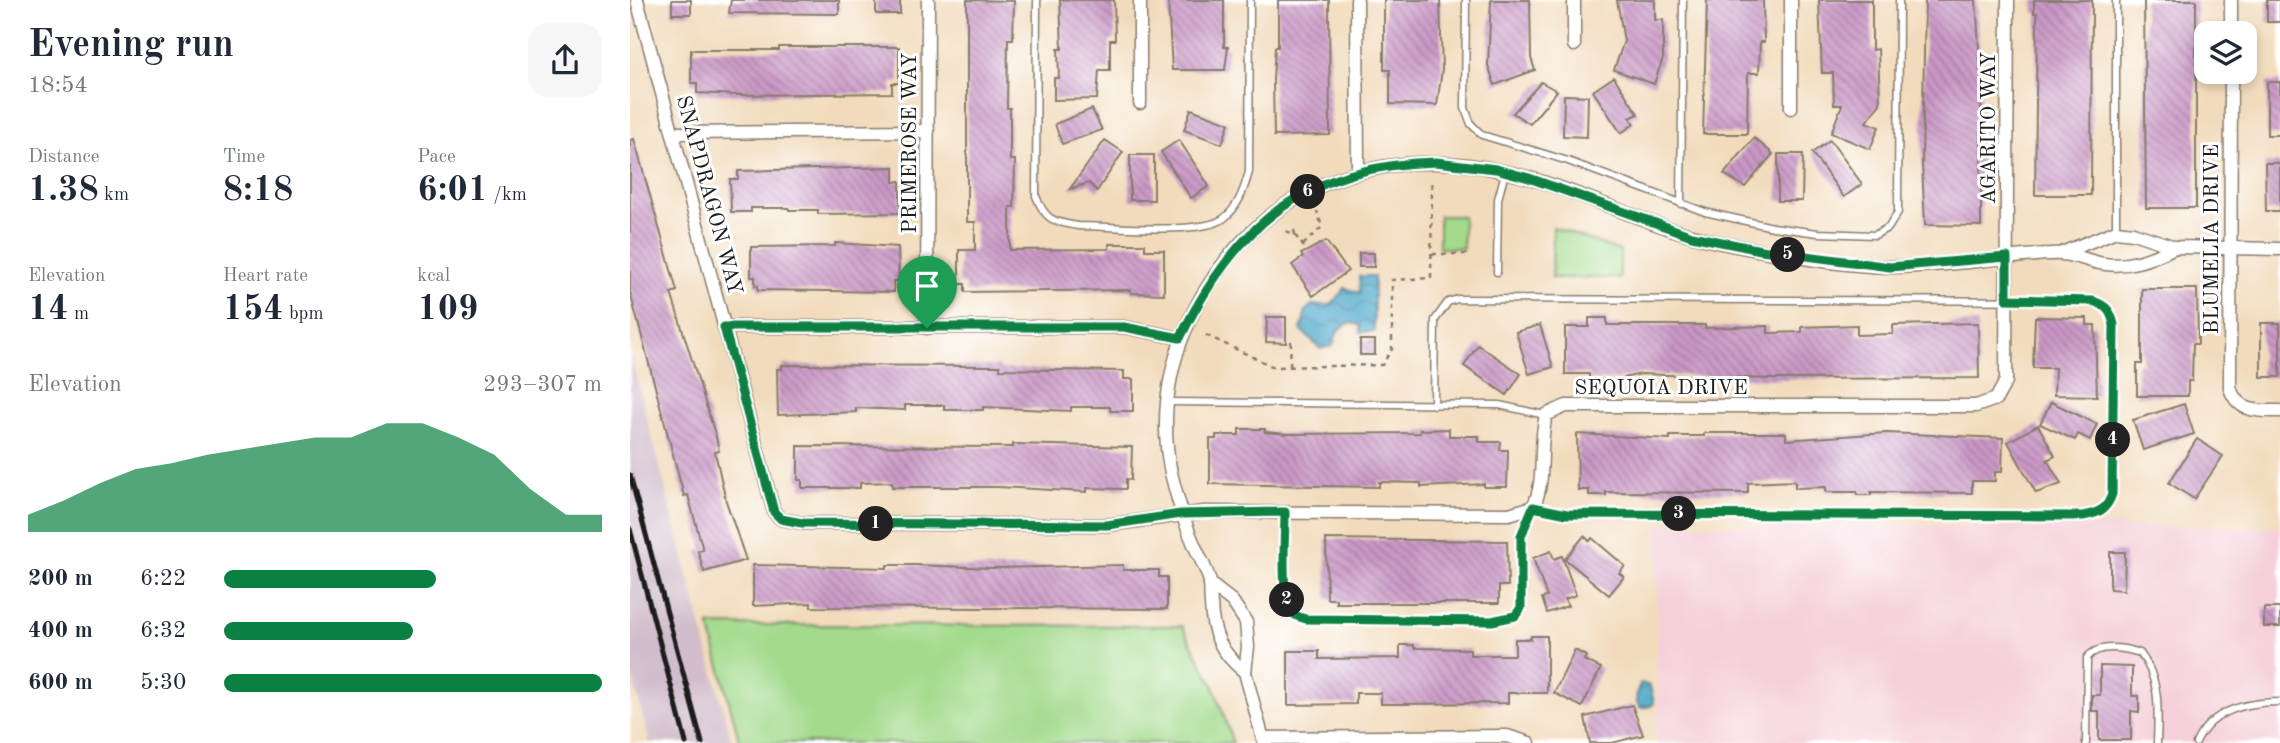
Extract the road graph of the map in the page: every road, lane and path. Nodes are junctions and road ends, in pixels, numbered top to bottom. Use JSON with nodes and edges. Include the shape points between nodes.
{"nodes":[{"id":1,"x":637,"y":0,"type":"edge"},
{"id":2,"x":928,"y":0,"type":"edge"},
{"id":3,"x":1037,"y":0,"type":"edge"},
{"id":4,"x":1140,"y":0,"type":"edge"},
{"id":5,"x":1250,"y":0,"type":"edge"},
{"id":6,"x":1357,"y":0,"type":"edge"},
{"id":7,"x":1466,"y":0,"type":"edge"},
{"id":8,"x":1574,"y":0,"type":"edge"},
{"id":9,"x":1683,"y":0,"type":"edge"},
{"id":10,"x":1791,"y":0,"type":"edge"},
{"id":11,"x":1899,"y":0,"type":"edge"},
{"id":12,"x":2008,"y":0,"type":"edge"},
{"id":13,"x":2116,"y":0,"type":"edge"},
{"id":14,"x":2231,"y":0,"type":"edge"},
{"id":15,"x":2231,"y":21,"type":"edge"},
{"id":16,"x":1574,"y":45,"type":"dead end"},
{"id":17,"x":2231,"y":84,"type":"edge"},
{"id":18,"x":1140,"y":103,"type":"dead end"},
{"id":19,"x":1791,"y":108,"type":"dead end"},
{"id":20,"x":928,"y":131,"type":"junction"},
{"id":21,"x":674,"y":133,"type":"junction"},
{"id":22,"x":1357,"y":171,"type":"junction"},
{"id":23,"x":1505,"y":171,"type":"junction"},
{"id":24,"x":1432,"y":182,"type":"dead end"},
{"id":25,"x":1681,"y":204,"type":"junction"},
{"id":26,"x":1317,"y":211,"type":"dead end"},
{"id":27,"x":1293,"y":226,"type":"dead end"},
{"id":28,"x":1286,"y":231,"type":"dead end"},
{"id":29,"x":2116,"y":231,"type":"junction"},
{"id":30,"x":1295,"y":235,"type":"junction"},
{"id":31,"x":1303,"y":245,"type":"junction"},
{"id":32,"x":2175,"y":247,"type":"junction"},
{"id":33,"x":2231,"y":247,"type":"junction"},
{"id":34,"x":2280,"y":249,"type":"edge"},
{"id":35,"x":1306,"y":250,"type":"dead end"},
{"id":36,"x":2062,"y":253,"type":"junction"},
{"id":37,"x":1432,"y":254,"type":"junction"},
{"id":38,"x":1470,"y":254,"type":"dead end"},
{"id":39,"x":2007,"y":257,"type":"junction"},
{"id":40,"x":1497,"y":272,"type":"dead end"},
{"id":41,"x":2007,"y":299,"type":"junction"},
{"id":42,"x":1385,"y":309,"type":"dead end"},
{"id":43,"x":1391,"y":309,"type":"junction"},
{"id":44,"x":724,"y":327,"type":"junction"},
{"id":45,"x":927,"y":328,"type":"junction"},
{"id":46,"x":1206,"y":335,"type":"dead end"},
{"id":47,"x":1180,"y":338,"type":"junction"},
{"id":48,"x":1291,"y":341,"type":"dead end"},
{"id":49,"x":1290,"y":367,"type":"junction"},
{"id":50,"x":1167,"y":402,"type":"junction"},
{"id":51,"x":1434,"y":405,"type":"junction"},
{"id":52,"x":2280,"y":411,"type":"edge"},
{"id":53,"x":1546,"y":415,"type":"junction"},
{"id":54,"x":1533,"y":507,"type":"junction"},
{"id":55,"x":1285,"y":512,"type":"junction"},
{"id":56,"x":1181,"y":514,"type":"junction"},
{"id":57,"x":1210,"y":583,"type":"junction"},
{"id":58,"x":1245,"y":672,"type":"junction"},
{"id":59,"x":2280,"y":702,"type":"edge"},
{"id":60,"x":1264,"y":741,"type":"edge"},
{"id":61,"x":1529,"y":743,"type":"edge"},
{"id":62,"x":2086,"y":743,"type":"edge"},
{"id":63,"x":2157,"y":743,"type":"edge"},
{"id":64,"x":2196,"y":743,"type":"edge"}],
"edges":[{"from":1,"to":21,"type":"street","name":"SNAPDRAGON WAY"},
{"from":2,"to":20,"type":"street","name":"PRIMEROSE WAY"},
{"from":3,"to":5,"type":"lane","via":[[1036,196],[1043,214],[1078,226],[1198,228],[1223,219],[1241,198],[1249,172]]},
{"from":4,"to":18,"type":"street"},
{"from":6,"to":22,"type":"street"},
{"from":7,"to":25,"type":"lane","via":[[1465,108],[1482,135],[1568,161]]},
{"from":8,"to":16,"type":"street"},
{"from":9,"to":25,"type":"lane"},
{"from":10,"to":19,"type":"street"},
{"from":11,"to":25,"type":"lane","via":[[1898,212],[1889,227],[1875,235],[1818,233]]},
{"from":12,"to":39,"type":"street","name":"AGARITO WAY"},
{"from":13,"to":29,"type":"lane"},
{"from":14,"to":15,"type":"street"},
{"from":17,"to":33,"type":"street","name":"BLUMELIA DRIVE"},
{"from":20,"to":21,"type":"street"},
{"from":20,"to":45,"type":"street","name":"PRIMEROSE WAY"},
{"from":21,"to":44,"type":"street","name":"SNAPDRAGON WAY"},
{"from":22,"to":23,"type":"street","via":[[1436,162]]},
{"from":22,"to":47,"type":"street","via":[[1293,201],[1247,235],[1215,275]]},
{"from":23,"to":39,"type":"street","via":[[1682,233],[1761,250],[1890,267]]},
{"from":23,"to":40,"type":"lane","via":[[1498,207]]},
{"from":24,"to":37,"type":"path"},
{"from":26,"to":31,"type":"path","via":[[1322,227]]},
{"from":27,"to":30,"type":"path"},
{"from":28,"to":30,"type":"path"},
{"from":29,"to":32,"type":"street"},
{"from":29,"to":36,"type":"street"},
{"from":30,"to":31,"type":"path"},
{"from":31,"to":35,"type":"path"},
{"from":32,"to":33,"type":"street"},
{"from":32,"to":36,"type":"street","via":[[2120,265]]},
{"from":33,"to":34,"type":"street"},
{"from":33,"to":52,"type":"street","name":"BLUMELIA DRIVE","via":[[2230,388],[2238,404],[2256,411]]},
{"from":36,"to":39,"type":"street"},
{"from":37,"to":38,"type":"path"},
{"from":37,"to":43,"type":"path","via":[[1431,278],[1392,280]]},
{"from":39,"to":41,"type":"street","name":"SEQUOIA DRIVE"},
{"from":41,"to":51,"type":"lane","via":[[1458,299],[1448,302],[1435,320]]},
{"from":41,"to":53,"type":"street","name":"SEQUOIA DRIVE","via":[[2006,381],[1996,399],[1976,406],[1566,406]]},
{"from":41,"to":54,"type":"lane","via":[[2093,301],[2111,312],[2112,494],[2100,512],[2083,516],[1567,514]]},
{"from":42,"to":43,"type":"path"},
{"from":43,"to":49,"type":"path","via":[[1391,352],[1382,365]]},
{"from":44,"to":45,"type":"street"},
{"from":44,"to":56,"type":"street","name":"SNAPDRAGON WAY","via":[[769,500],[781,519],[802,523],[1107,525]]},
{"from":45,"to":47,"type":"street","via":[[1124,327]]},
{"from":46,"to":49,"type":"path","via":[[1274,367]]},
{"from":47,"to":50,"type":"street"},
{"from":48,"to":49,"type":"path"},
{"from":50,"to":51,"type":"lane"},
{"from":50,"to":56,"type":"street","via":[[1167,444]]},
{"from":51,"to":53,"type":"lane","via":[[1499,405]]},
{"from":53,"to":54,"type":"street","via":[[1541,491]]},
{"from":54,"to":55,"type":"street","via":[[1509,514]]},
{"from":54,"to":55,"type":"lane","via":[[1521,536],[1521,608],[1515,616],[1492,621],[1295,616],[1286,594]]},
{"from":55,"to":56,"type":"street"},
{"from":56,"to":57,"type":"street"},
{"from":57,"to":58,"type":"street","via":[[1213,632],[1226,655]]},
{"from":57,"to":58,"type":"street","via":[[1232,601],[1245,622]]},
{"from":58,"to":60,"type":"street"},
{"from":59,"to":64,"type":"lane","via":[[2258,702],[2226,712],[2214,719]]},
{"from":60,"to":61,"type":"street","via":[[1507,736]]},
{"from":62,"to":63,"type":"lane","via":[[2087,658],[2108,648],[2140,653],[2146,661],[2158,693]]}]}
